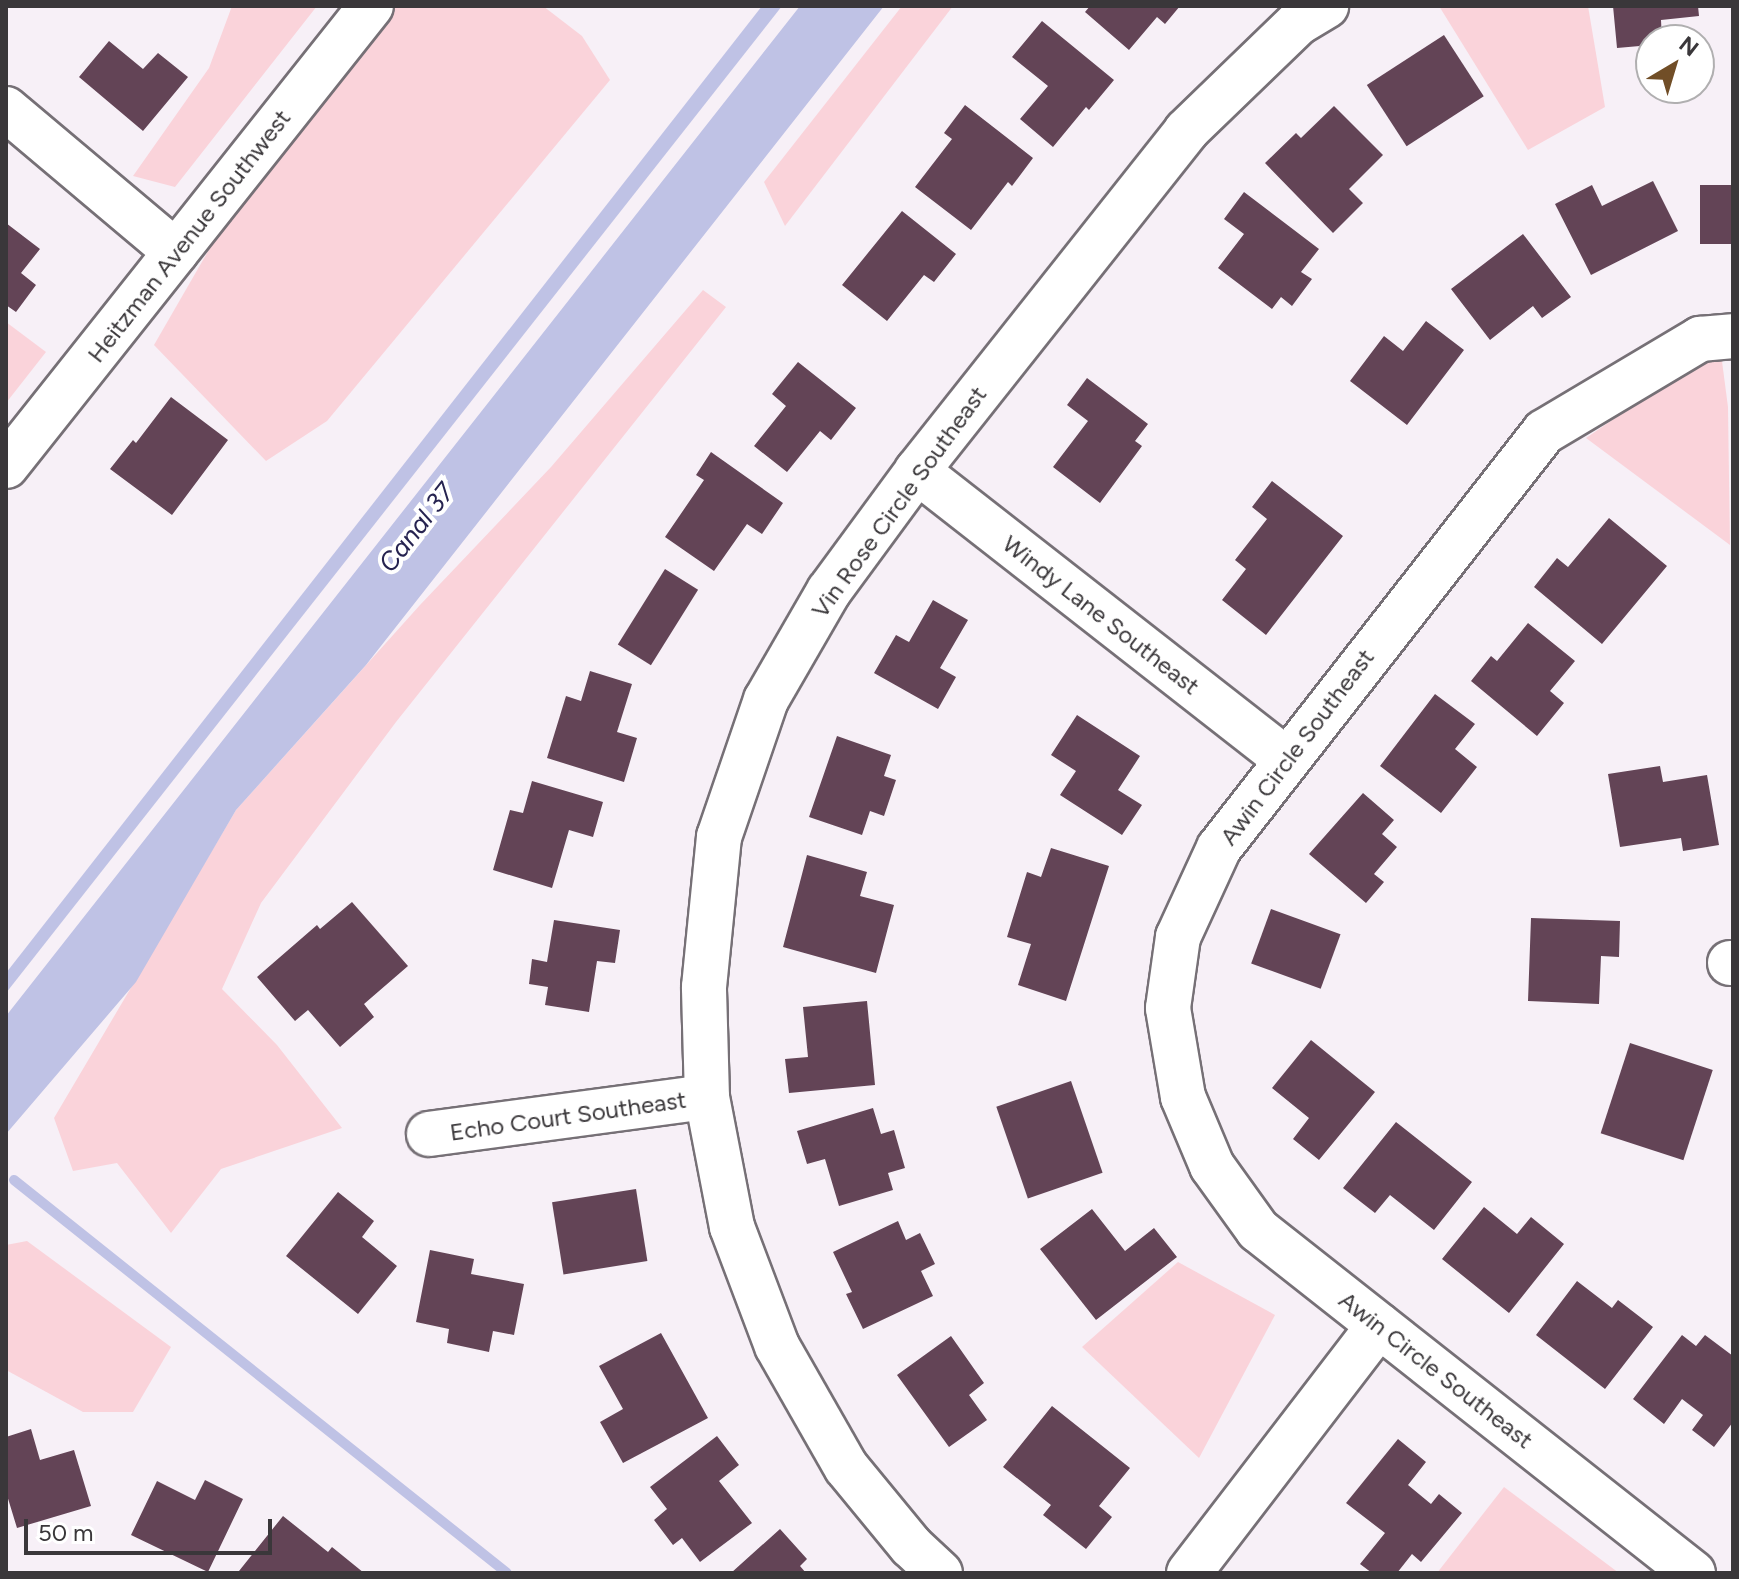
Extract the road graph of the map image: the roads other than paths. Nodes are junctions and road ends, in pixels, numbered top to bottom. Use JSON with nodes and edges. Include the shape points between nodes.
{"nodes":[{"id":1,"x":371,"y":6,"type":"edge"},
{"id":2,"x":1326,"y":6,"type":"edge"},
{"id":3,"x":6,"y":109,"type":"edge"},
{"id":4,"x":176,"y":252,"type":"junction"},
{"id":5,"x":1733,"y":336,"type":"edge"},
{"id":6,"x":6,"y":466,"type":"edge"},
{"id":7,"x":917,"y":471,"type":"junction"},
{"id":8,"x":1285,"y":758,"type":"junction"},
{"id":9,"x":707,"y":1097,"type":"junction"},
{"id":10,"x":429,"y":1134,"type":"dead end"},
{"id":11,"x":1379,"y":1325,"type":"junction"},
{"id":12,"x":940,"y":1573,"type":"edge"},
{"id":13,"x":1189,"y":1573,"type":"edge"},
{"id":14,"x":1693,"y":1573,"type":"edge"}],
"edges":[{"from":1,"to":4,"type":"street","name":"Heitzman Avenue Southwest"},
{"from":2,"to":7,"type":"street","name":"Vin Rose Circle Southeast","via":[[1298,23],[1186,131]]},
{"from":3,"to":4,"type":"street"},
{"from":4,"to":6,"type":"street","name":"Heitzman Avenue Southwest"},
{"from":5,"to":8,"type":"street","name":"Awin Circle Southeast","via":[[1700,339],[1544,432]]},
{"from":7,"to":8,"type":"street","name":"Windy Lane Southeast"},
{"from":7,"to":9,"type":"street","name":"Vin Rose Circle Southeast","via":[[829,591],[766,700],[719,837],[704,987]]},
{"from":8,"to":11,"type":"street","name":"Awin Circle Southeast","via":[[1219,848],[1178,937],[1168,1008],[1175,1053],[1183,1097],[1212,1166],[1258,1230]]},
{"from":9,"to":10,"type":"street","name":"Echo Court Southeast"},
{"from":9,"to":12,"type":"street","name":"Vin Rose Circle Southeast","via":[[732,1227],[777,1346],[846,1467]]},
{"from":11,"to":13,"type":"street"},
{"from":11,"to":14,"type":"street","name":"Awin Circle Southeast"}]}
